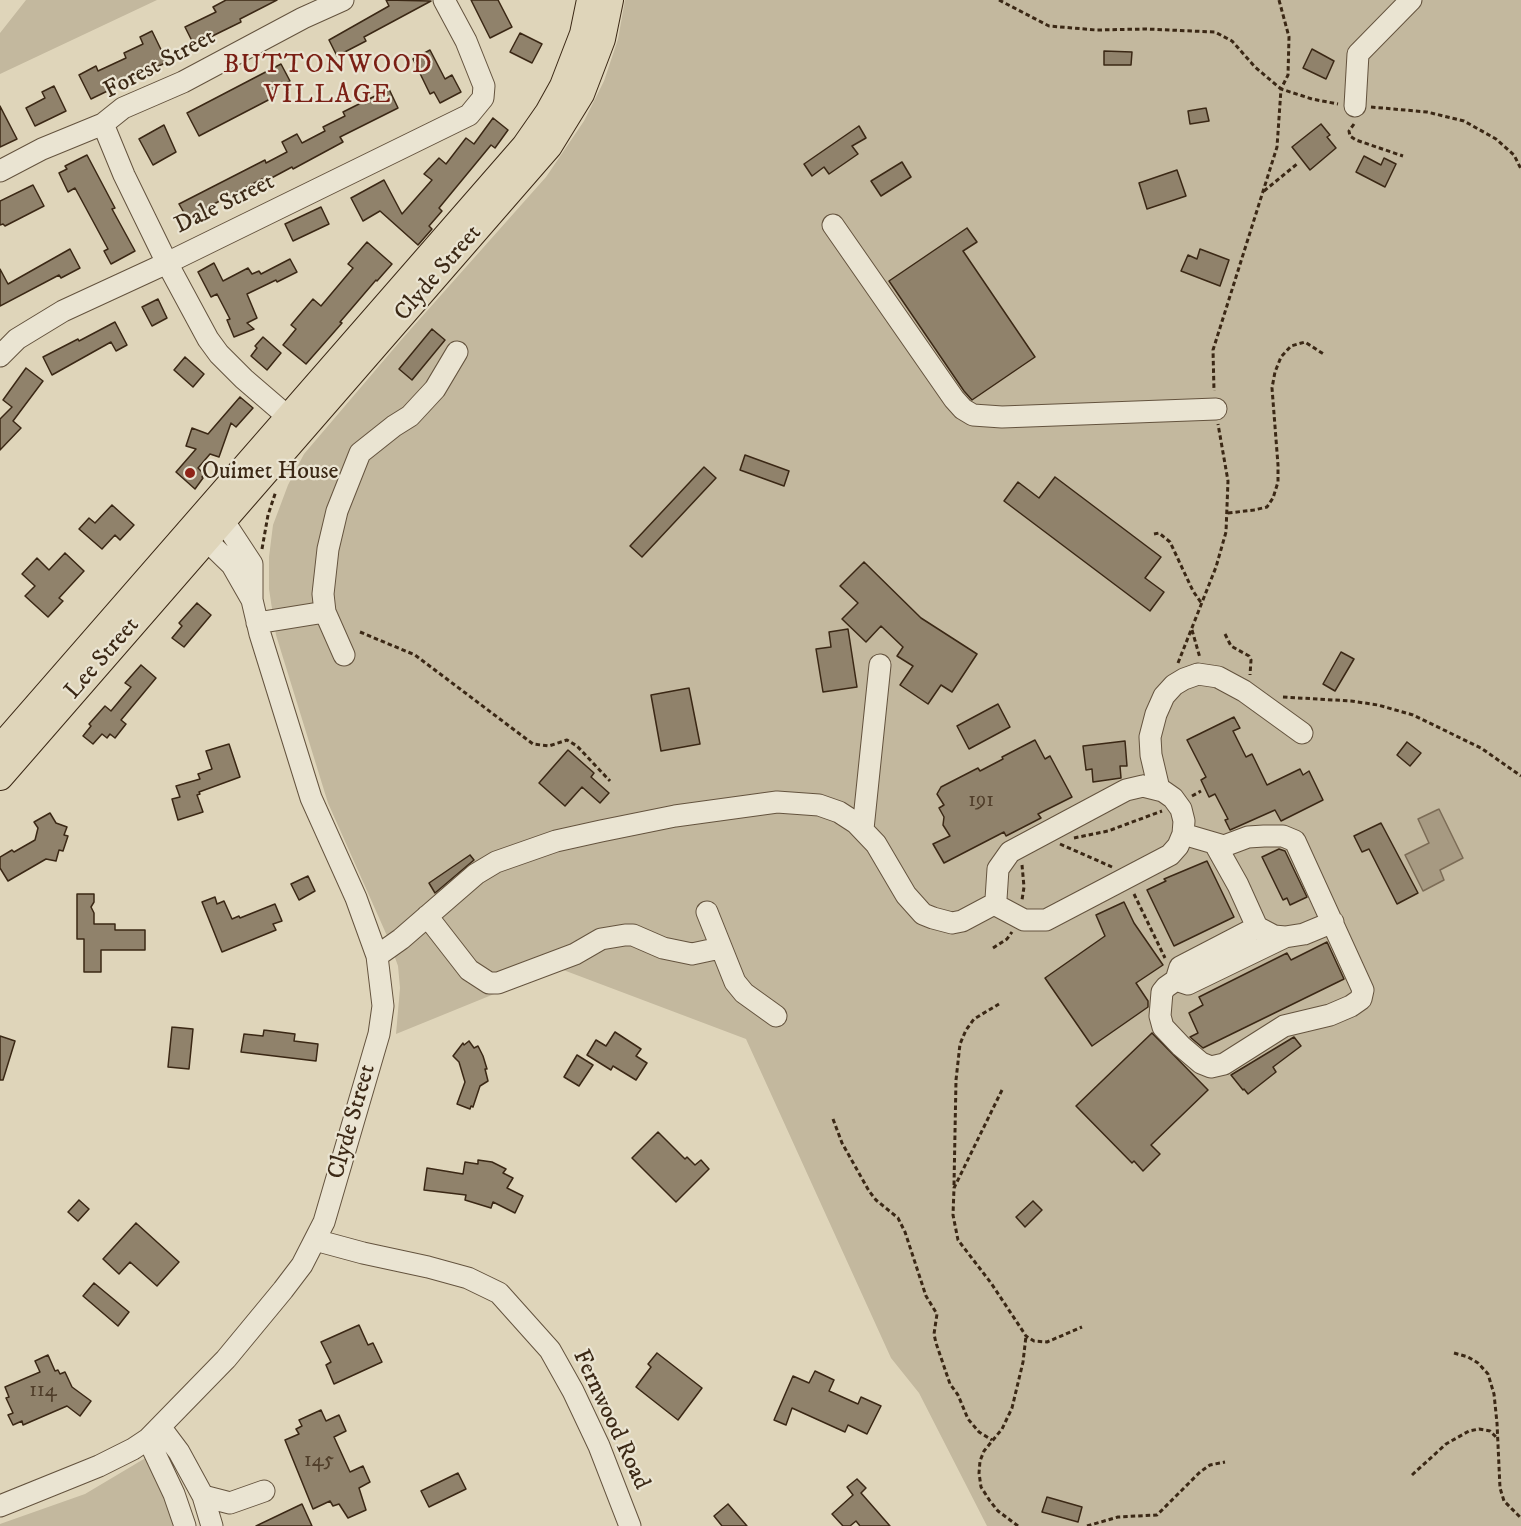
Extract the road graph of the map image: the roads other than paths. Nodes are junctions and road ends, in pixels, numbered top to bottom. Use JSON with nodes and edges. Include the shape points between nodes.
{"nodes":[{"id":1,"x":343,"y":0,"type":"edge"},
{"id":2,"x":444,"y":0,"type":"edge"},
{"id":3,"x":590,"y":0,"type":"edge"},
{"id":4,"x":610,"y":0,"type":"edge"},
{"id":5,"x":1411,"y":0,"type":"edge"},
{"id":6,"x":1363,"y":112,"type":"road end"},
{"id":7,"x":104,"y":124,"type":"junction"},
{"id":8,"x":0,"y":171,"type":"edge"},
{"id":9,"x":833,"y":225,"type":"dead end"},
{"id":10,"x":167,"y":263,"type":"junction"},
{"id":11,"x":457,"y":352,"type":"dead end"},
{"id":12,"x":0,"y":356,"type":"edge"},
{"id":13,"x":1215,"y":409,"type":"road end"},
{"id":14,"x":296,"y":424,"type":"junction"},
{"id":15,"x":208,"y":525,"type":"junction"},
{"id":16,"x":325,"y":612,"type":"junction"},
{"id":17,"x":257,"y":623,"type":"junction"},
{"id":18,"x":344,"y":655,"type":"dead end"},
{"id":19,"x":880,"y":665,"type":"dead end"},
{"id":20,"x":1302,"y":733,"type":"dead end"},
{"id":21,"x":0,"y":748,"type":"edge"},
{"id":22,"x":0,"y":777,"type":"edge"},
{"id":23,"x":1160,"y":789,"type":"junction"},
{"id":24,"x":863,"y":829,"type":"junction"},
{"id":25,"x":1183,"y":834,"type":"junction"},
{"id":26,"x":1215,"y":844,"type":"junction"},
{"id":27,"x":994,"y":904,"type":"junction"},
{"id":28,"x":707,"y":912,"type":"dead end"},
{"id":29,"x":427,"y":916,"type":"junction"},
{"id":30,"x":1333,"y":922,"type":"junction"},
{"id":31,"x":1257,"y":927,"type":"junction"},
{"id":32,"x":1285,"y":937,"type":"junction"},
{"id":33,"x":720,"y":948,"type":"junction"},
{"id":34,"x":377,"y":956,"type":"junction"},
{"id":35,"x":1176,"y":980,"type":"junction"},
{"id":36,"x":776,"y":1016,"type":"dead end"},
{"id":37,"x":315,"y":1240,"type":"junction"},
{"id":38,"x":155,"y":1433,"type":"junction"},
{"id":39,"x":264,"y":1491,"type":"dead end"},
{"id":40,"x":204,"y":1496,"type":"junction"},
{"id":41,"x":0,"y":1506,"type":"edge"},
{"id":42,"x":185,"y":1526,"type":"edge"},
{"id":43,"x":212,"y":1526,"type":"edge"},
{"id":44,"x":630,"y":1526,"type":"edge"}],
"edges":[{"from":1,"to":7,"type":"street","name":"Forest Street","via":[[183,82],[123,108]]},
{"from":2,"to":10,"type":"street","name":"Dale Street","via":[[484,86],[483,98],[469,115]]},
{"from":3,"to":14,"type":"main road","name":"Clyde Street","via":[[583,34],[563,86],[534,135]]},
{"from":4,"to":14,"type":"main road","name":"Clyde Street","via":[[602,39],[581,94],[549,146]]},
{"from":5,"to":6,"type":"street","via":[[1358,54]]},
{"from":7,"to":8,"type":"street","name":"Forest Street"},
{"from":7,"to":10,"type":"street"},
{"from":9,"to":13,"type":"street","via":[[954,399],[973,415]]},
{"from":10,"to":12,"type":"street","name":"Dale Street","via":[[63,311],[16,339]]},
{"from":10,"to":14,"type":"street","via":[[219,354]]},
{"from":11,"to":16,"type":"street","via":[[435,389],[410,416],[360,453],[337,511],[326,567]]},
{"from":14,"to":15,"type":"main road","name":"Clyde Street"},
{"from":15,"to":17,"type":"street","name":"Clyde Street","via":[[252,600]]},
{"from":15,"to":21,"type":"main road","name":"Lee Street"},
{"from":15,"to":22,"type":"main road","name":"Lee Street"},
{"from":16,"to":17,"type":"street"},
{"from":16,"to":18,"type":"street"},
{"from":17,"to":34,"type":"street","name":"Clyde Street","via":[[311,798]]},
{"from":19,"to":24,"type":"street"},
{"from":20,"to":23,"type":"street","via":[[1249,695],[1210,675],[1184,679],[1164,696],[1150,737]]},
{"from":23,"to":25,"type":"street","via":[[1178,804]]},
{"from":23,"to":27,"type":"street","via":[[1130,789],[1013,850],[998,870]]},
{"from":24,"to":27,"type":"street","via":[[923,914],[941,921],[962,921]]},
{"from":24,"to":29,"type":"street","via":[[831,809],[791,802],[612,829],[556,841],[496,862]]},
{"from":25,"to":26,"type":"street"},
{"from":25,"to":27,"type":"street","via":[[1170,855],[1046,920],[1024,920]]},
{"from":26,"to":30,"type":"street","via":[[1231,845],[1248,837],[1291,838]]},
{"from":26,"to":31,"type":"street"},
{"from":28,"to":33,"type":"street"},
{"from":29,"to":33,"type":"street","via":[[469,970],[489,983],[575,954],[601,939],[626,935],[692,954]]},
{"from":29,"to":34,"type":"street"},
{"from":30,"to":32,"type":"street"},
{"from":30,"to":35,"type":"street","via":[[1359,978],[1361,999],[1330,1015],[1284,1026],[1224,1064],[1201,1063],[1163,1028],[1162,992]]},
{"from":31,"to":32,"type":"street"},
{"from":31,"to":35,"type":"street","via":[[1180,967]]},
{"from":32,"to":35,"type":"street","via":[[1188,984]]},
{"from":33,"to":36,"type":"street","via":[[744,993]]},
{"from":34,"to":37,"type":"street","name":"Clyde Street","via":[[382,1006],[379,1034],[324,1222]]},
{"from":37,"to":38,"type":"street","name":"Clyde Street","via":[[284,1290],[226,1359]]},
{"from":37,"to":44,"type":"street","name":"Fernwood Road","via":[[428,1266],[468,1278],[499,1293],[550,1350],[599,1446]]},
{"from":38,"to":40,"type":"street","via":[[179,1452]]},
{"from":38,"to":41,"type":"street","name":"Clyde Street","via":[[99,1466]]},
{"from":38,"to":42,"type":"street"},
{"from":39,"to":40,"type":"street","via":[[230,1503]]},
{"from":40,"to":43,"type":"street"}]}
